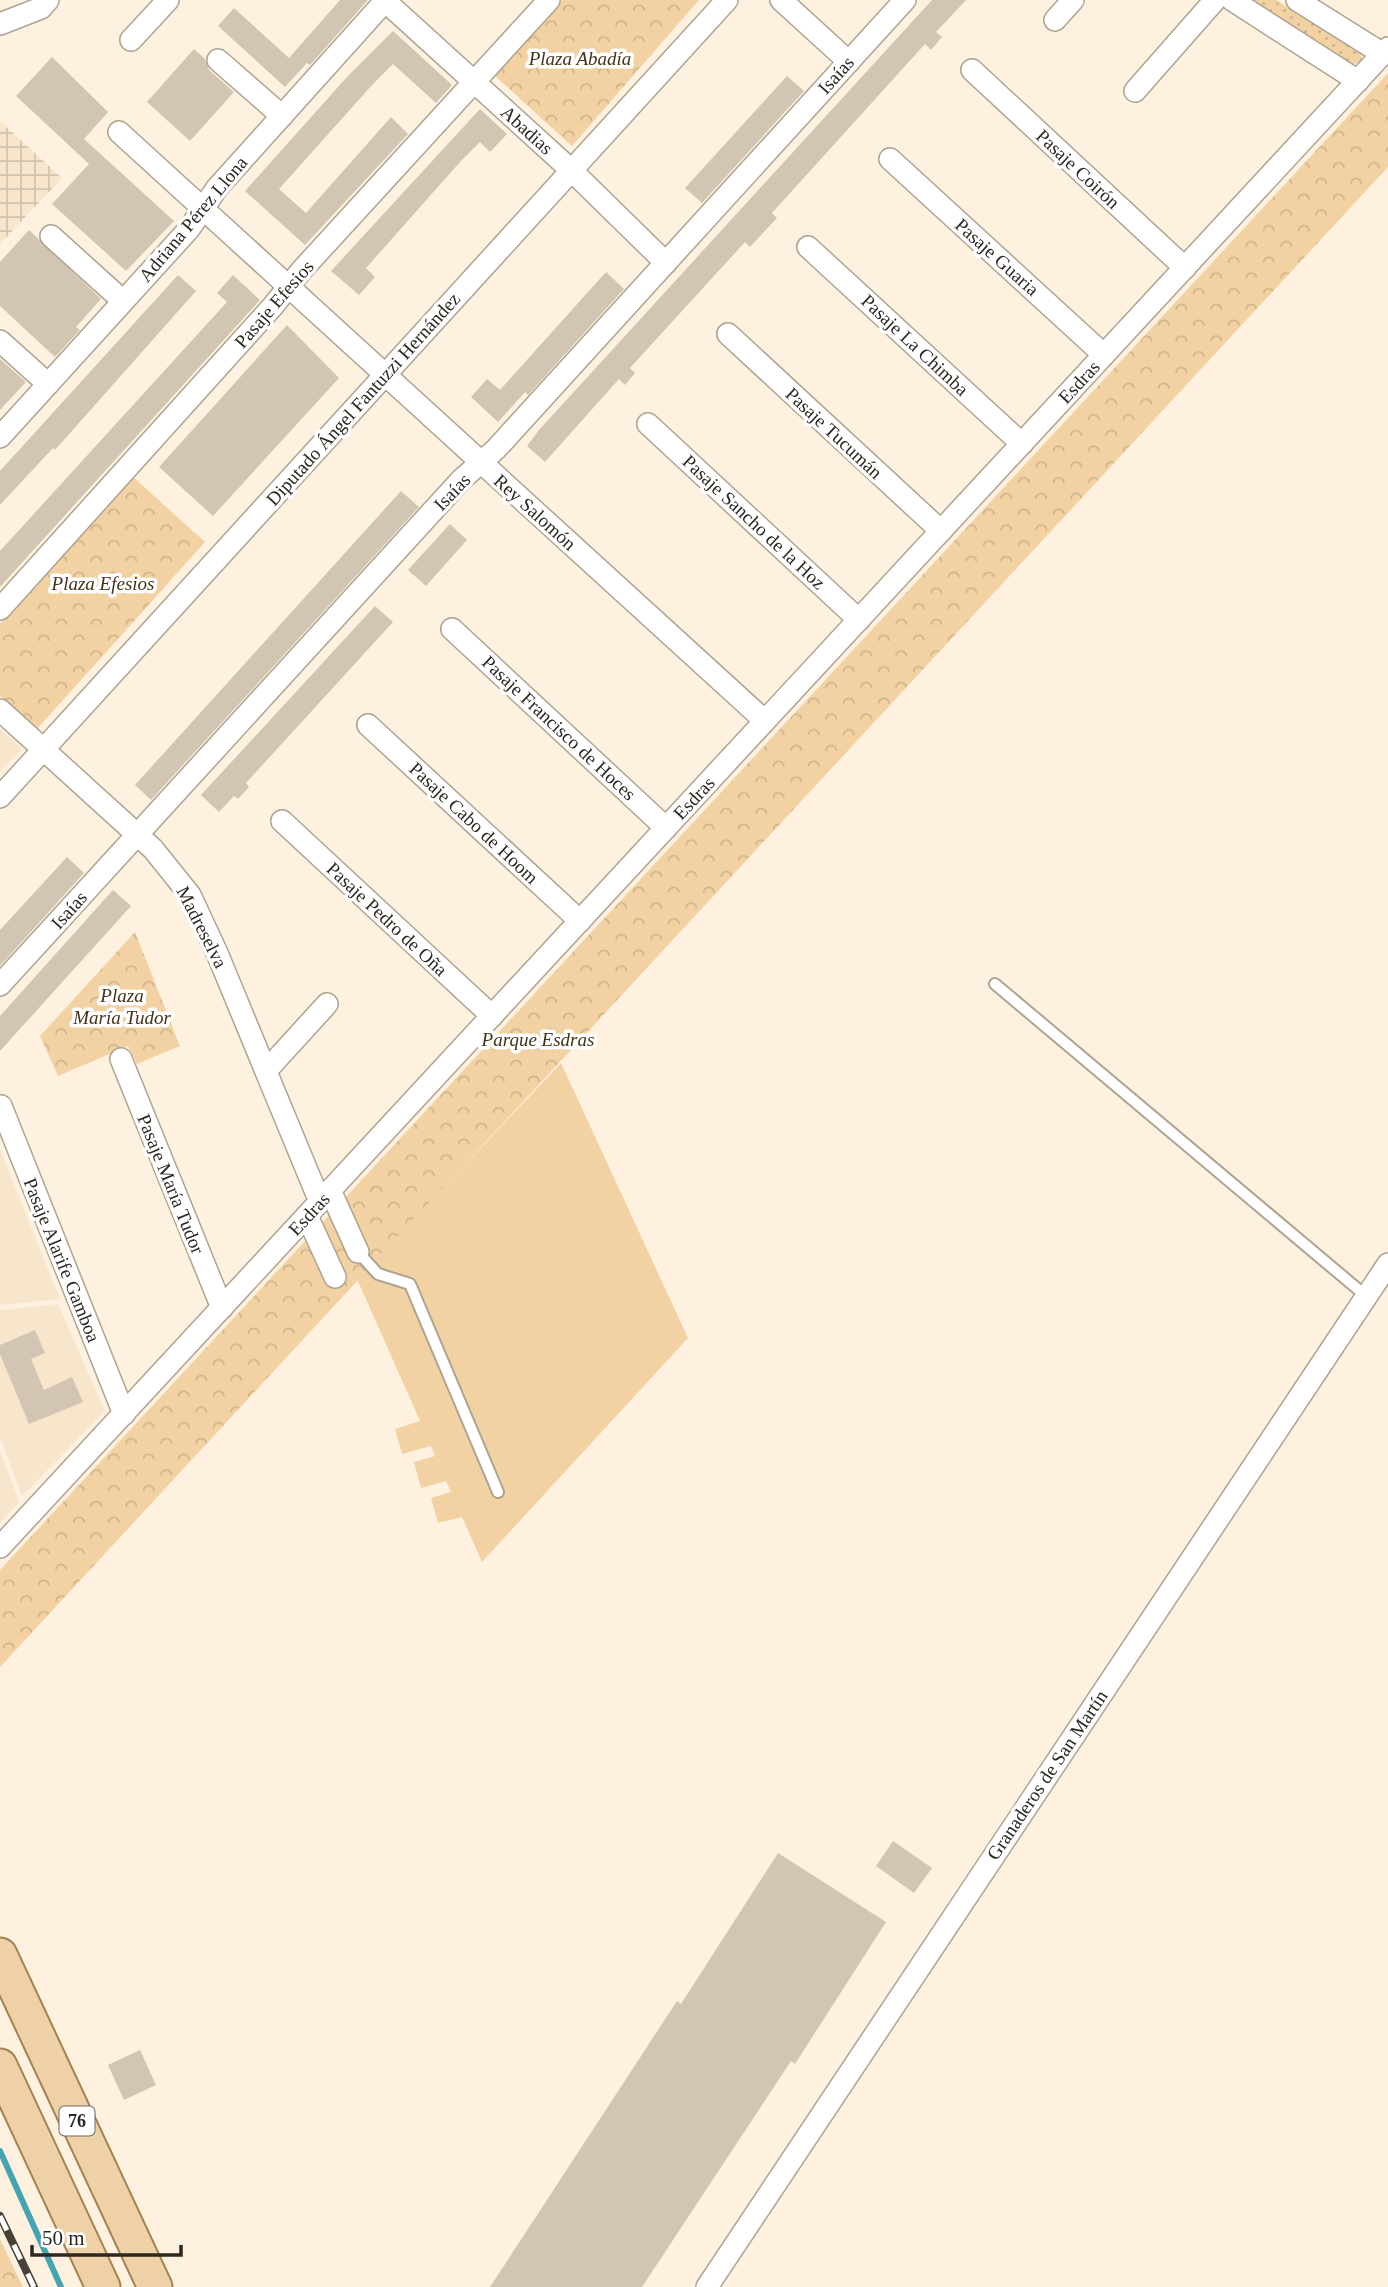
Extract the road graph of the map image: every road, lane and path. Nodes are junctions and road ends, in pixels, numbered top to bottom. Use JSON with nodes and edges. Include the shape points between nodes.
{"nodes":[{"id":1,"x":48,"y":0,"type":"edge"},
{"id":2,"x":168,"y":0,"type":"edge"},
{"id":3,"x":385,"y":0,"type":"edge"},
{"id":4,"x":550,"y":0,"type":"edge"},
{"id":5,"x":727,"y":0,"type":"edge"},
{"id":6,"x":781,"y":0,"type":"edge"},
{"id":7,"x":905,"y":0,"type":"edge"},
{"id":8,"x":1073,"y":0,"type":"edge"},
{"id":9,"x":1215,"y":0,"type":"edge"},
{"id":10,"x":1232,"y":0,"type":"edge"},
{"id":11,"x":1297,"y":0,"type":"edge"},
{"id":12,"x":1055,"y":20,"type":"dead end"},
{"id":13,"x":0,"y":24,"type":"edge"},
{"id":14,"x":131,"y":40,"type":"dead end"},
{"id":15,"x":218,"y":60,"type":"dead end"},
{"id":16,"x":1383,"y":61,"type":"edge"},
{"id":17,"x":849,"y":62,"type":"junction"},
{"id":18,"x":972,"y":70,"type":"dead end"},
{"id":19,"x":1358,"y":81,"type":"junction"},
{"id":20,"x":475,"y":83,"type":"junction"},
{"id":21,"x":1135,"y":91,"type":"dead end"},
{"id":22,"x":282,"y":116,"type":"junction"},
{"id":23,"x":119,"y":132,"type":"dead end"},
{"id":24,"x":890,"y":159,"type":"dead end"},
{"id":25,"x":571,"y":170,"type":"junction"},
{"id":26,"x":203,"y":209,"type":"junction"},
{"id":27,"x":51,"y":236,"type":"dead end"},
{"id":28,"x":808,"y":247,"type":"dead end"},
{"id":29,"x":666,"y":262,"type":"junction"},
{"id":30,"x":1185,"y":268,"type":"junction"},
{"id":31,"x":288,"y":287,"type":"junction"},
{"id":32,"x":123,"y":301,"type":"junction"},
{"id":33,"x":728,"y":334,"type":"dead end"},
{"id":34,"x":0,"y":341,"type":"edge"},
{"id":35,"x":1104,"y":355,"type":"junction"},
{"id":36,"x":385,"y":375,"type":"junction"},
{"id":37,"x":48,"y":384,"type":"junction"},
{"id":38,"x":648,"y":424,"type":"dead end"},
{"id":39,"x":0,"y":437,"type":"edge"},
{"id":40,"x":1022,"y":443,"type":"junction"},
{"id":41,"x":481,"y":463,"type":"junction"},
{"id":42,"x":941,"y":531,"type":"junction"},
{"id":43,"x":0,"y":609,"type":"edge"},
{"id":44,"x":859,"y":620,"type":"junction"},
{"id":45,"x":452,"y":629,"type":"dead end"},
{"id":46,"x":0,"y":710,"type":"edge"},
{"id":47,"x":765,"y":721,"type":"junction"},
{"id":48,"x":368,"y":725,"type":"dead end"},
{"id":49,"x":43,"y":749,"type":"junction"},
{"id":50,"x":0,"y":797,"type":"edge"},
{"id":51,"x":282,"y":821,"type":"dead end"},
{"id":52,"x":666,"y":828,"type":"junction"},
{"id":53,"x":138,"y":834,"type":"junction"},
{"id":54,"x":580,"y":921,"type":"junction"},
{"id":55,"x":995,"y":984,"type":"dead end"},
{"id":56,"x":0,"y":985,"type":"edge"},
{"id":57,"x":327,"y":1004,"type":"dead end"},
{"id":58,"x":492,"y":1016,"type":"junction"},
{"id":59,"x":121,"y":1059,"type":"dead end"},
{"id":60,"x":266,"y":1071,"type":"junction"},
{"id":61,"x":1,"y":1106,"type":"edge"},
{"id":62,"x":319,"y":1203,"type":"junction"},
{"id":63,"x":358,"y":1252,"type":"joint"},
{"id":64,"x":1388,"y":1264,"type":"edge"},
{"id":65,"x":335,"y":1277,"type":"dead end"},
{"id":66,"x":1366,"y":1296,"type":"junction"},
{"id":67,"x":222,"y":1308,"type":"junction"},
{"id":68,"x":124,"y":1414,"type":"junction"},
{"id":69,"x":498,"y":1492,"type":"dead end"},
{"id":70,"x":0,"y":1547,"type":"edge"},
{"id":71,"x":0,"y":1955,"type":"edge"},
{"id":72,"x":0,"y":2066,"type":"edge"},
{"id":73,"x":103,"y":2287,"type":"edge"},
{"id":74,"x":155,"y":2287,"type":"edge"},
{"id":75,"x":707,"y":2287,"type":"edge"}],
"edges":[{"from":1,"to":13,"type":"street","via":[[41,8]]},
{"from":2,"to":14,"type":"street"},
{"from":3,"to":20,"type":"street","name":"Abadias"},
{"from":3,"to":22,"type":"street","name":"Adriana Pérez Llona"},
{"from":4,"to":20,"type":"street","name":"Pasaje Efesios"},
{"from":5,"to":25,"type":"street","name":"Diputado Ángel Fantuzzi Hernández"},
{"from":6,"to":17,"type":"street"},
{"from":7,"to":17,"type":"street","name":"Isaías"},
{"from":8,"to":12,"type":"street"},
{"from":9,"to":21,"type":"street"},
{"from":10,"to":19,"type":"street"},
{"from":11,"to":16,"type":"street"},
{"from":15,"to":22,"type":"street"},
{"from":16,"to":19,"type":"street","name":"Esdras"},
{"from":17,"to":29,"type":"street","name":"Isaías"},
{"from":18,"to":30,"type":"street","name":"Pasaje Coirón"},
{"from":19,"to":30,"type":"street","name":"Esdras"},
{"from":20,"to":25,"type":"street","name":"Abadias"},
{"from":20,"to":31,"type":"street","name":"Pasaje Efesios"},
{"from":22,"to":26,"type":"street","name":"Adriana Pérez Llona"},
{"from":23,"to":26,"type":"street","name":"Rey Salomón"},
{"from":24,"to":35,"type":"street","name":"Pasaje Guaria"},
{"from":25,"to":29,"type":"street","name":"Abadias"},
{"from":25,"to":36,"type":"street","name":"Diputado Ángel Fantuzzi Hernández"},
{"from":26,"to":31,"type":"street","name":"Rey Salomón"},
{"from":26,"to":32,"type":"street","name":"Adriana Pérez Llona"},
{"from":27,"to":32,"type":"street"},
{"from":28,"to":40,"type":"street","name":"Pasaje La Chimba"},
{"from":29,"to":41,"type":"street","name":"Isaías"},
{"from":30,"to":35,"type":"street","name":"Esdras"},
{"from":31,"to":36,"type":"street","name":"Rey Salomón"},
{"from":31,"to":43,"type":"street","name":"Pasaje Efesios"},
{"from":32,"to":37,"type":"street","name":"Adriana Pérez Llona"},
{"from":33,"to":42,"type":"street","name":"Pasaje Tucumán"},
{"from":34,"to":37,"type":"street"},
{"from":35,"to":40,"type":"street","name":"Esdras"},
{"from":36,"to":41,"type":"street","name":"Rey Salomón"},
{"from":36,"to":49,"type":"street","name":"Diputado Ángel Fantuzzi Hernández"},
{"from":37,"to":39,"type":"street","name":"Adriana Pérez Llona"},
{"from":38,"to":44,"type":"street","name":"Pasaje Sancho de la Hoz"},
{"from":40,"to":42,"type":"street","name":"Esdras"},
{"from":41,"to":47,"type":"street","name":"Rey Salomón"},
{"from":41,"to":53,"type":"street","name":"Isaías"},
{"from":42,"to":44,"type":"street","name":"Esdras"},
{"from":44,"to":47,"type":"street","name":"Esdras"},
{"from":45,"to":52,"type":"street","name":"Pasaje Francisco de Hoces"},
{"from":46,"to":49,"type":"street","name":"Madreselva"},
{"from":47,"to":52,"type":"street","name":"Esdras"},
{"from":48,"to":54,"type":"street","name":"Pasaje Cabo de Hoom"},
{"from":49,"to":50,"type":"street","name":"Diputado Ángel Fantuzzi Hernández"},
{"from":49,"to":53,"type":"street","name":"Madreselva"},
{"from":51,"to":58,"type":"street","name":"Pasaje Pedro de Oña"},
{"from":52,"to":54,"type":"street","name":"Esdras"},
{"from":53,"to":56,"type":"street","name":"Isaías"},
{"from":53,"to":60,"type":"street","name":"Madreselva","via":[[176,875],[202,917]]},
{"from":54,"to":58,"type":"street","name":"Esdras"},
{"from":55,"to":66,"type":"lane"},
{"from":57,"to":60,"type":"street"},
{"from":58,"to":62,"type":"street","name":"Esdras"},
{"from":59,"to":67,"type":"street","name":"Pasaje María Tudor"},
{"from":60,"to":62,"type":"street","name":"Madreselva"},
{"from":61,"to":68,"type":"street","name":"Pasaje Alarife Gamboa"},
{"from":62,"to":63,"type":"street","name":"Madreselva"},
{"from":62,"to":65,"type":"street","name":"Madreselva"},
{"from":62,"to":67,"type":"street","name":"Esdras"},
{"from":63,"to":69,"type":"lane","via":[[377,1274],[410,1284]]},
{"from":64,"to":66,"type":"street","name":"Granaderos de San Martín"},
{"from":66,"to":75,"type":"street","name":"Granaderos de San Martín"},
{"from":67,"to":68,"type":"street","name":"Esdras"},
{"from":68,"to":70,"type":"street","name":"Esdras"},
{"from":71,"to":74,"type":"main road","number":"76"},
{"from":72,"to":73,"type":"main road","number":"76"}]}
